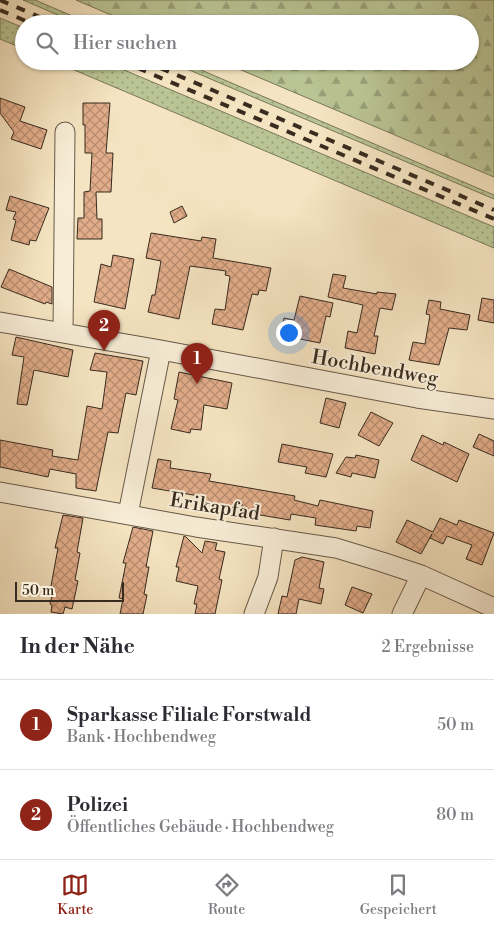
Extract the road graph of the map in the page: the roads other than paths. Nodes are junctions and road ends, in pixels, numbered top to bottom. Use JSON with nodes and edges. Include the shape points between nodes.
{"nodes":[{"id":1,"x":65,"y":132,"type":"dead end"},
{"id":2,"x":0,"y":322,"type":"edge"},
{"id":3,"x":63,"y":332,"type":"junction"},
{"id":4,"x":161,"y":350,"type":"junction"},
{"id":5,"x":494,"y":409,"type":"edge"},
{"id":6,"x":0,"y":492,"type":"edge"},
{"id":7,"x":128,"y":514,"type":"junction"},
{"id":8,"x":274,"y":538,"type":"junction"},
{"id":9,"x":421,"y":576,"type":"junction"},
{"id":10,"x":494,"y":608,"type":"edge"},
{"id":11,"x":254,"y":614,"type":"edge"},
{"id":12,"x":402,"y":614,"type":"edge"}],
"edges":[{"from":1,"to":3,"type":"street"},
{"from":2,"to":3,"type":"street","name":"Hochbendweg"},
{"from":3,"to":4,"type":"street","name":"Hochbendweg"},
{"from":4,"to":5,"type":"street","name":"Hochbendweg","via":[[417,398]]},
{"from":4,"to":7,"type":"street"},
{"from":6,"to":7,"type":"street","name":"Erikapfad"},
{"from":7,"to":8,"type":"street","name":"Erikapfad"},
{"from":8,"to":9,"type":"street","name":"Erikapfad","via":[[336,548]]},
{"from":8,"to":11,"type":"street","via":[[268,577]]},
{"from":9,"to":10,"type":"street","name":"Erikapfad"},
{"from":9,"to":12,"type":"street"}]}
